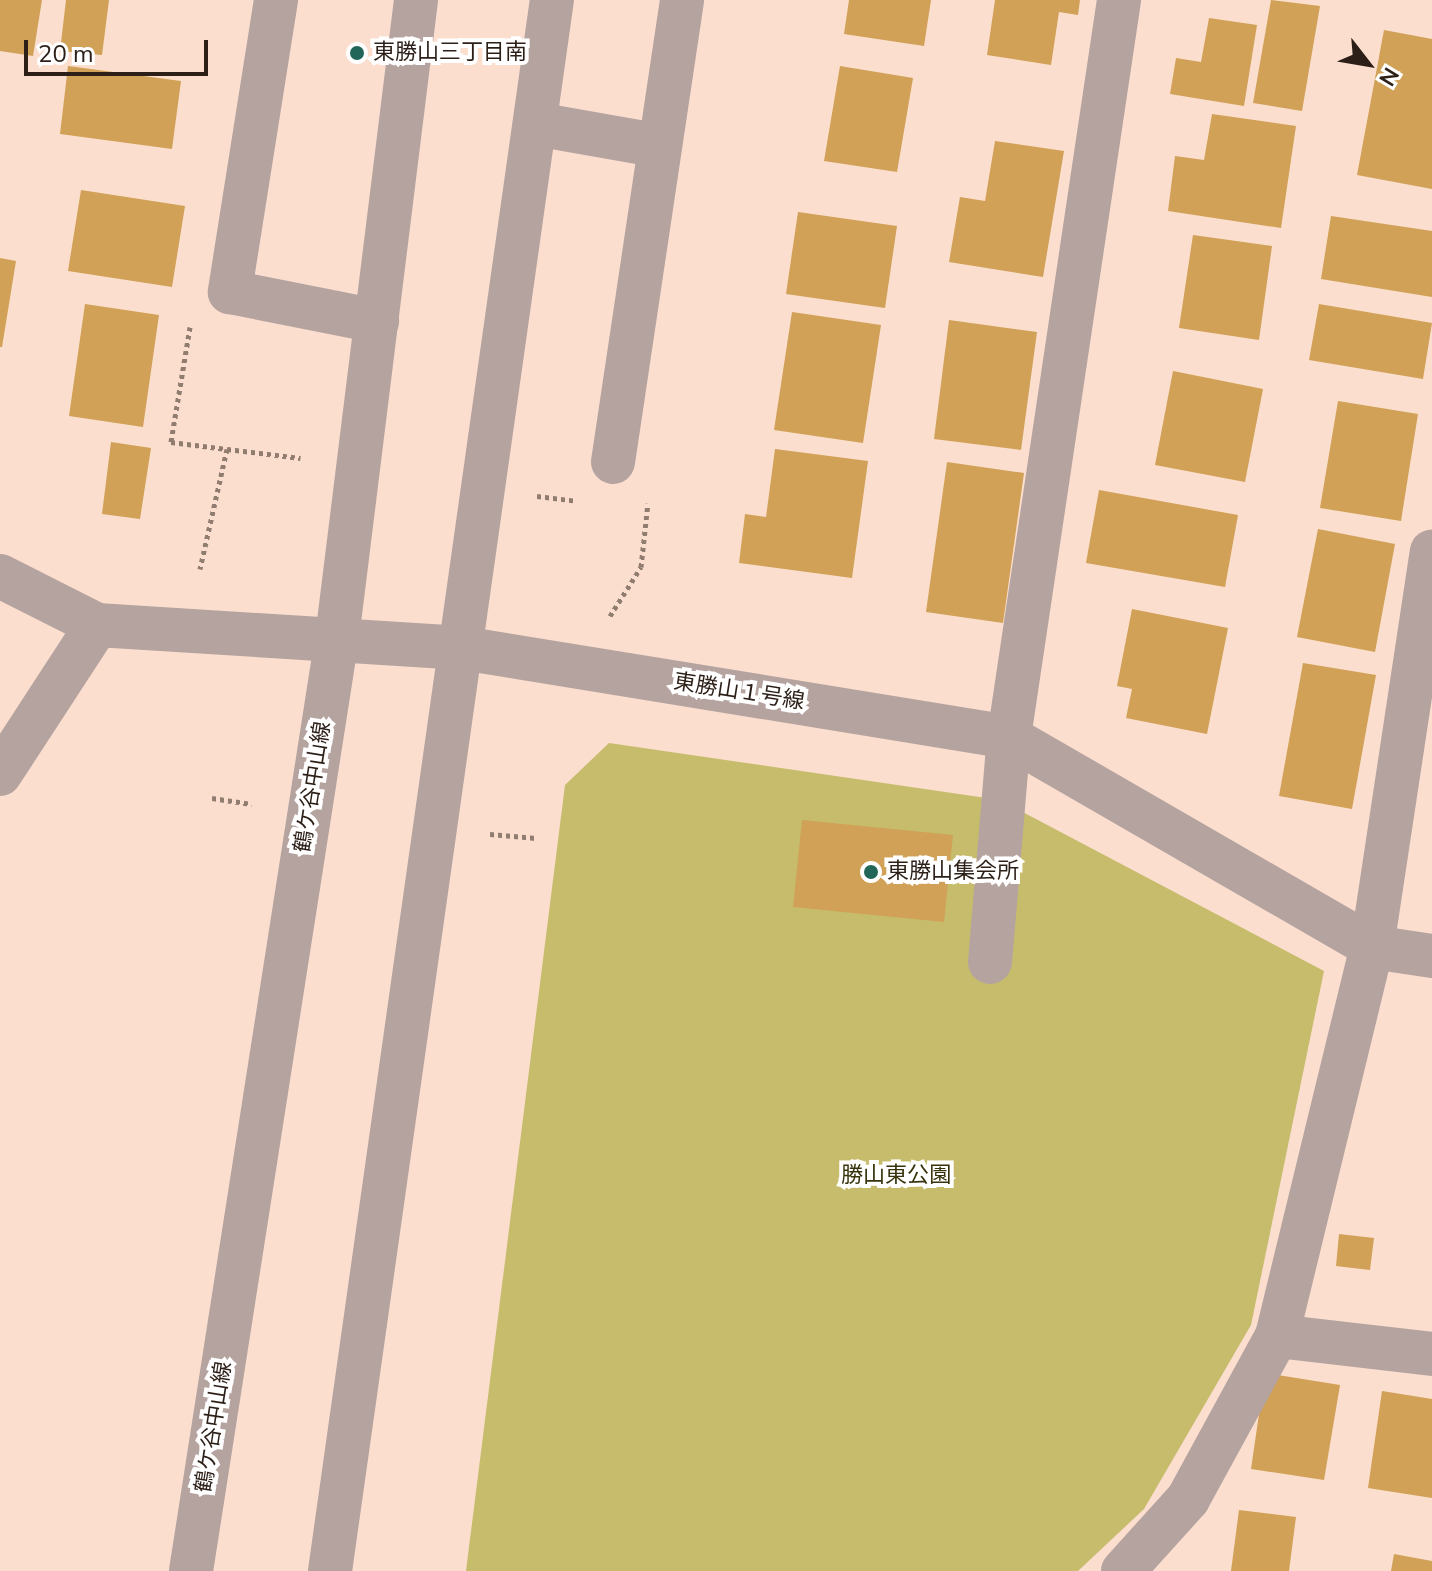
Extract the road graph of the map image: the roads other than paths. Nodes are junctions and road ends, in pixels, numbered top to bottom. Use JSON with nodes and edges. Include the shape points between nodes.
{"nodes":[{"id":1,"x":276,"y":0,"type":"edge"},
{"id":2,"x":416,"y":0,"type":"edge"},
{"id":3,"x":552,"y":0,"type":"edge"},
{"id":4,"x":682,"y":0,"type":"edge"},
{"id":5,"x":1119,"y":0,"type":"edge"},
{"id":6,"x":536,"y":124,"type":"junction"},
{"id":7,"x":655,"y":145,"type":"junction"},
{"id":8,"x":377,"y":321,"type":"junction"},
{"id":9,"x":613,"y":462,"type":"dead end"},
{"id":10,"x":1432,"y":552,"type":"edge"},
{"id":11,"x":0,"y":576,"type":"edge"},
{"id":12,"x":97,"y":625,"type":"junction"},
{"id":13,"x":337,"y":638,"type":"junction"},
{"id":14,"x":462,"y":648,"type":"junction"},
{"id":15,"x":1009,"y":737,"type":"junction"},
{"id":16,"x":0,"y":774,"type":"edge"},
{"id":17,"x":1372,"y":947,"type":"junction"},
{"id":18,"x":1432,"y":956,"type":"edge"},
{"id":19,"x":990,"y":962,"type":"dead end"},
{"id":20,"x":1277,"y":1336,"type":"junction"},
{"id":21,"x":1432,"y":1354,"type":"edge"},
{"id":22,"x":191,"y":1571,"type":"edge"},
{"id":23,"x":330,"y":1571,"type":"edge"},
{"id":24,"x":1123,"y":1571,"type":"edge"}],
"edges":[{"from":1,"to":8,"type":"street","via":[[230,292]]},
{"from":2,"to":8,"type":"street","name":"鶴ケ谷中山線"},
{"from":3,"to":6,"type":"street"},
{"from":4,"to":7,"type":"street"},
{"from":5,"to":15,"type":"street"},
{"from":6,"to":7,"type":"street"},
{"from":6,"to":14,"type":"street"},
{"from":7,"to":9,"type":"street"},
{"from":8,"to":13,"type":"street","name":"鶴ケ谷中山線"},
{"from":10,"to":17,"type":"street"},
{"from":11,"to":12,"type":"street","name":"東勝山１号線"},
{"from":12,"to":13,"type":"street","name":"東勝山１号線"},
{"from":12,"to":16,"type":"street"},
{"from":13,"to":14,"type":"street","name":"東勝山１号線"},
{"from":13,"to":22,"type":"street","name":"鶴ケ谷中山線"},
{"from":14,"to":15,"type":"street","name":"東勝山１号線"},
{"from":14,"to":23,"type":"street"},
{"from":15,"to":17,"type":"street","name":"東勝山１号線"},
{"from":15,"to":19,"type":"street"},
{"from":17,"to":18,"type":"street","name":"東勝山１号線"},
{"from":17,"to":20,"type":"street"},
{"from":20,"to":21,"type":"street"},
{"from":20,"to":24,"type":"street","via":[[1188,1499]]}]}
